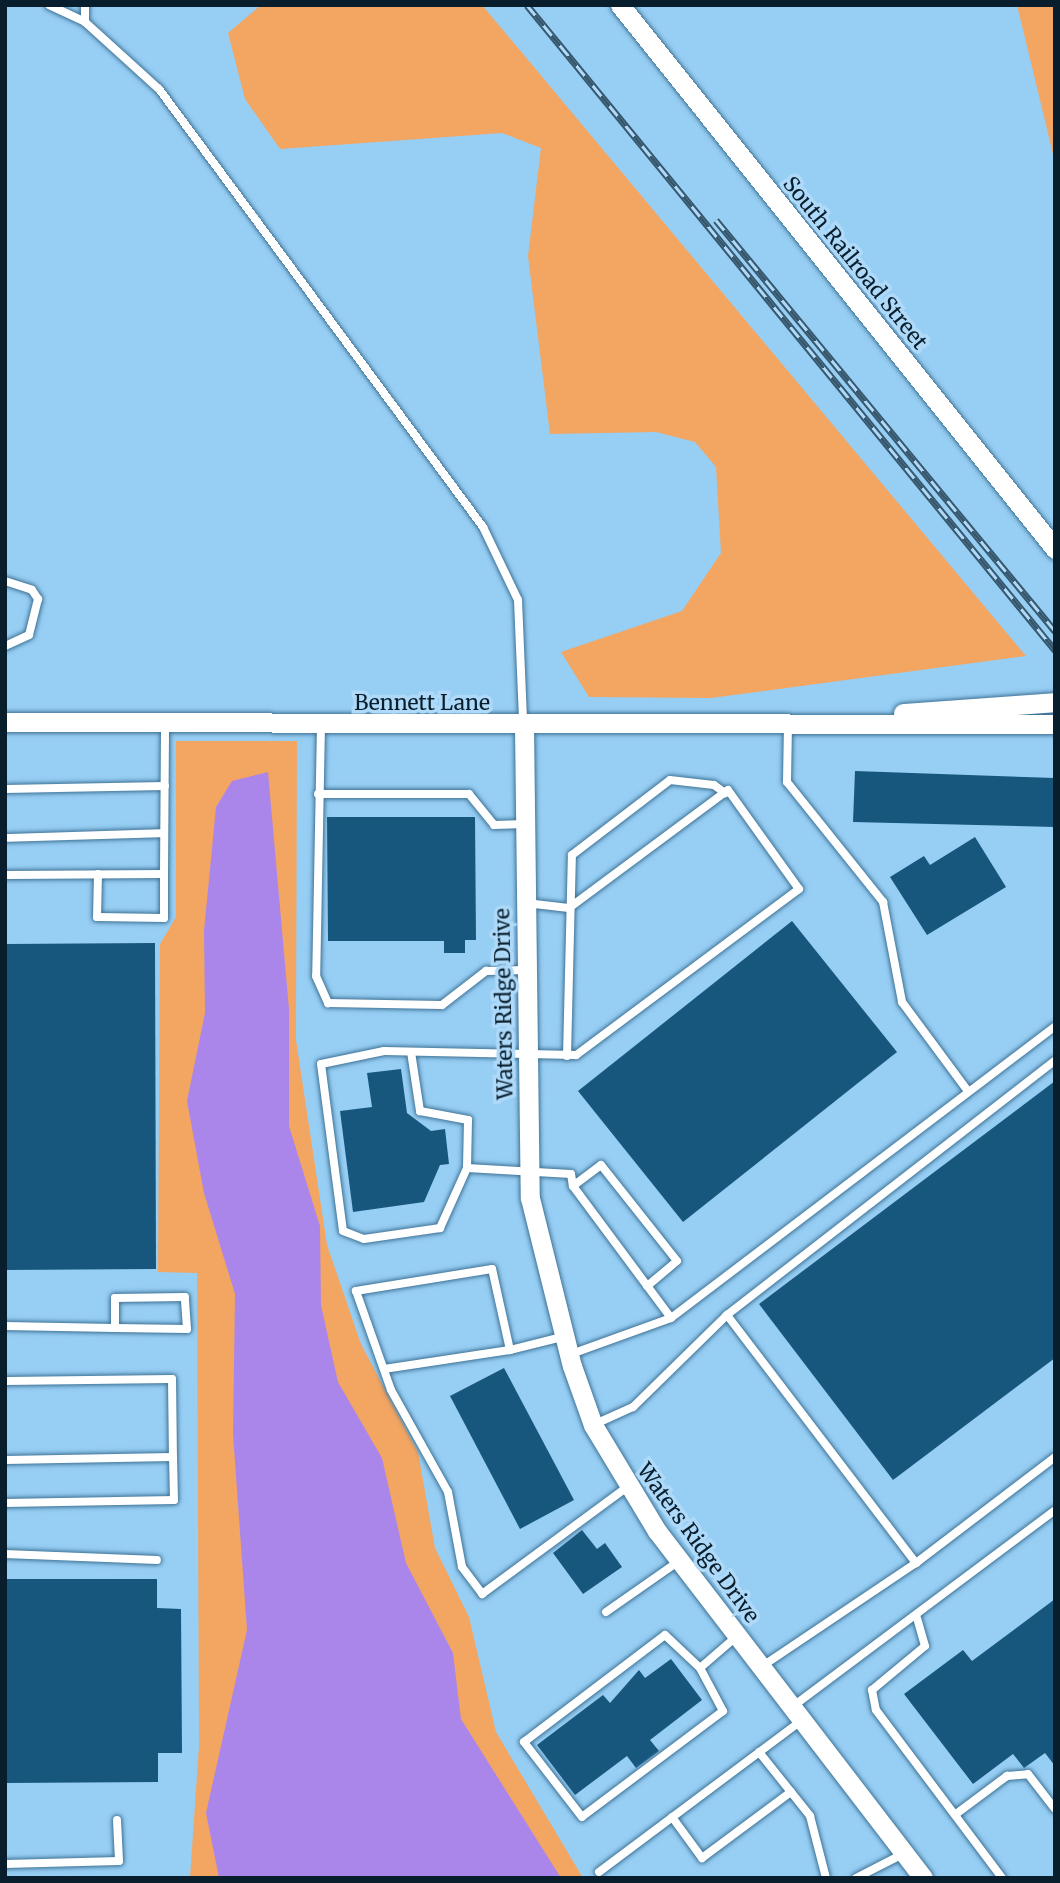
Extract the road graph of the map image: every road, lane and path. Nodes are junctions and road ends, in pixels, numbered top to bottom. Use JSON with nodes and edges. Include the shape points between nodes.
{"nodes":[{"id":1,"x":49,"y":5,"type":"edge"},
{"id":2,"x":85,"y":5,"type":"edge"},
{"id":3,"x":620,"y":5,"type":"edge"},
{"id":4,"x":85,"y":22,"type":"junction"},
{"id":5,"x":1055,"y":549,"type":"edge"},
{"id":6,"x":5,"y":582,"type":"edge"},
{"id":7,"x":5,"y":646,"type":"edge"},
{"id":8,"x":1055,"y":702,"type":"edge"},
{"id":9,"x":5,"y":722,"type":"edge"},
{"id":10,"x":838,"y":722,"type":"junction"},
{"id":11,"x":788,"y":723,"type":"junction"},
{"id":12,"x":165,"y":724,"type":"junction"},
{"id":13,"x":1055,"y":724,"type":"edge"},
{"id":14,"x":321,"y":725,"type":"junction"},
{"id":15,"x":524,"y":726,"type":"junction"},
{"id":16,"x":165,"y":786,"type":"junction"},
{"id":17,"x":5,"y":789,"type":"edge"},
{"id":18,"x":724,"y":793,"type":"junction"},
{"id":19,"x":318,"y":794,"type":"junction"},
{"id":20,"x":525,"y":824,"type":"junction"},
{"id":21,"x":164,"y":833,"type":"junction"},
{"id":22,"x":5,"y":838,"type":"edge"},
{"id":23,"x":98,"y":874,"type":"junction"},
{"id":24,"x":163,"y":874,"type":"junction"},
{"id":25,"x":5,"y":875,"type":"edge"},
{"id":26,"x":526,"y":903,"type":"junction"},
{"id":27,"x":569,"y":908,"type":"junction"},
{"id":28,"x":527,"y":970,"type":"junction"},
{"id":29,"x":1055,"y":1026,"type":"edge"},
{"id":30,"x":411,"y":1052,"type":"junction"},
{"id":31,"x":527,"y":1056,"type":"junction"},
{"id":32,"x":567,"y":1056,"type":"junction"},
{"id":33,"x":1055,"y":1061,"type":"edge"},
{"id":34,"x":967,"y":1090,"type":"junction"},
{"id":35,"x":467,"y":1168,"type":"junction"},
{"id":36,"x":529,"y":1168,"type":"junction"},
{"id":37,"x":573,"y":1186,"type":"junction"},
{"id":38,"x":647,"y":1286,"type":"junction"},
{"id":39,"x":727,"y":1315,"type":"junction"},
{"id":40,"x":671,"y":1318,"type":"junction"},
{"id":41,"x":5,"y":1326,"type":"edge"},
{"id":42,"x":115,"y":1328,"type":"junction"},
{"id":43,"x":562,"y":1336,"type":"junction"},
{"id":44,"x":510,"y":1350,"type":"junction"},
{"id":45,"x":568,"y":1356,"type":"junction"},
{"id":46,"x":384,"y":1369,"type":"junction"},
{"id":47,"x":5,"y":1381,"type":"edge"},
{"id":48,"x":593,"y":1425,"type":"junction"},
{"id":49,"x":173,"y":1457,"type":"junction"},
{"id":50,"x":1055,"y":1457,"type":"edge"},
{"id":51,"x":5,"y":1460,"type":"edge"},
{"id":52,"x":627,"y":1486,"type":"junction"},
{"id":53,"x":5,"y":1503,"type":"edge"},
{"id":54,"x":1055,"y":1510,"type":"edge"},
{"id":55,"x":5,"y":1554,"type":"edge"},
{"id":56,"x":157,"y":1560,"type":"dead end"},
{"id":57,"x":679,"y":1561,"type":"junction"},
{"id":58,"x":916,"y":1563,"type":"junction"},
{"id":59,"x":606,"y":1612,"type":"dead end"},
{"id":60,"x":916,"y":1618,"type":"junction"},
{"id":61,"x":737,"y":1636,"type":"junction"},
{"id":62,"x":761,"y":1667,"type":"junction"},
{"id":63,"x":700,"y":1668,"type":"junction"},
{"id":64,"x":797,"y":1713,"type":"junction"},
{"id":65,"x":760,"y":1752,"type":"junction"},
{"id":66,"x":791,"y":1792,"type":"junction"},
{"id":67,"x":1055,"y":1809,"type":"edge"},
{"id":68,"x":956,"y":1814,"type":"junction"},
{"id":69,"x":672,"y":1817,"type":"junction"},
{"id":70,"x":117,"y":1821,"type":"dead end"},
{"id":71,"x":904,"y":1854,"type":"junction"},
{"id":72,"x":5,"y":1864,"type":"edge"},
{"id":73,"x":599,"y":1872,"type":"dead end"},
{"id":74,"x":1004,"y":1877,"type":"edge"},
{"id":75,"x":826,"y":1878,"type":"edge"},
{"id":76,"x":856,"y":1878,"type":"edge"},
{"id":77,"x":923,"y":1878,"type":"edge"}],
"edges":[{"from":1,"to":4,"type":"lane"},
{"from":2,"to":4,"type":"lane"},
{"from":3,"to":5,"type":"street","name":"South Railroad Street"},
{"from":4,"to":15,"type":"lane","via":[[159,89],[483,527],[518,600]]},
{"from":6,"to":7,"type":"lane","via":[[33,590],[38,599],[29,635]]},
{"from":8,"to":10,"type":"street","name":"Bennett Lane"},
{"from":9,"to":12,"type":"street","name":"Bennett Lane"},
{"from":10,"to":11,"type":"street","name":"Bennett Lane"},
{"from":10,"to":13,"type":"street","name":"Bennett Lane"},
{"from":11,"to":15,"type":"street","name":"Bennett Lane"},
{"from":11,"to":34,"type":"lane","via":[[787,782],[883,902],[902,1002]]},
{"from":12,"to":14,"type":"street","name":"Bennett Lane"},
{"from":12,"to":16,"type":"lane"},
{"from":14,"to":15,"type":"street","name":"Bennett Lane"},
{"from":14,"to":19,"type":"lane"},
{"from":15,"to":20,"type":"street","name":"Waters Ridge Drive"},
{"from":16,"to":17,"type":"lane"},
{"from":16,"to":21,"type":"lane"},
{"from":18,"to":27,"type":"lane"},
{"from":18,"to":27,"type":"lane","via":[[714,785],[670,780],[572,855]]},
{"from":18,"to":32,"type":"lane","via":[[799,889]]},
{"from":19,"to":20,"type":"lane","via":[[469,794],[494,825]]},
{"from":19,"to":28,"type":"lane","via":[[316,976],[328,1003],[443,1004],[486,971]]},
{"from":20,"to":26,"type":"street","name":"Waters Ridge Drive"},
{"from":21,"to":22,"type":"lane"},
{"from":21,"to":24,"type":"lane"},
{"from":23,"to":24,"type":"lane"},
{"from":23,"to":24,"type":"lane","via":[[97,917],[164,918]]},
{"from":23,"to":25,"type":"lane"},
{"from":26,"to":27,"type":"lane"},
{"from":26,"to":28,"type":"street","name":"Waters Ridge Drive"},
{"from":27,"to":32,"type":"lane"},
{"from":28,"to":31,"type":"street","name":"Waters Ridge Drive"},
{"from":29,"to":34,"type":"lane"},
{"from":30,"to":31,"type":"lane"},
{"from":30,"to":35,"type":"lane","via":[[420,1111],[468,1120]]},
{"from":30,"to":35,"type":"lane","via":[[321,1064],[343,1231],[364,1239],[440,1228]]},
{"from":31,"to":32,"type":"lane"},
{"from":31,"to":36,"type":"street","name":"Waters Ridge Drive"},
{"from":33,"to":39,"type":"lane"},
{"from":34,"to":40,"type":"lane"},
{"from":35,"to":36,"type":"lane"},
{"from":36,"to":37,"type":"lane","via":[[571,1174]]},
{"from":36,"to":43,"type":"street","name":"Waters Ridge Drive","via":[[539,1250]]},
{"from":37,"to":38,"type":"lane"},
{"from":37,"to":38,"type":"lane","via":[[601,1165],[677,1261]]},
{"from":38,"to":40,"type":"lane"},
{"from":39,"to":48,"type":"lane","via":[[633,1407]]},
{"from":39,"to":58,"type":"lane"},
{"from":40,"to":45,"type":"lane"},
{"from":41,"to":42,"type":"lane"},
{"from":42,"to":42,"type":"lane","via":[[187,1329],[185,1297],[115,1298]]},
{"from":43,"to":44,"type":"lane"},
{"from":43,"to":45,"type":"street","name":"Waters Ridge Drive"},
{"from":44,"to":46,"type":"lane"},
{"from":44,"to":46,"type":"lane","via":[[492,1269],[356,1291]]},
{"from":45,"to":48,"type":"street","name":"Waters Ridge Drive"},
{"from":46,"to":52,"type":"lane","via":[[448,1492],[462,1567],[482,1594]]},
{"from":47,"to":49,"type":"lane","via":[[172,1379]]},
{"from":48,"to":52,"type":"street","name":"Waters Ridge Drive"},
{"from":49,"to":51,"type":"lane"},
{"from":49,"to":53,"type":"lane","via":[[174,1500]]},
{"from":50,"to":58,"type":"lane"},
{"from":52,"to":57,"type":"street","name":"Waters Ridge Drive"},
{"from":54,"to":60,"type":"lane"},
{"from":55,"to":56,"type":"lane"},
{"from":57,"to":59,"type":"lane"},
{"from":57,"to":61,"type":"street","name":"Waters Ridge Drive"},
{"from":58,"to":62,"type":"lane"},
{"from":60,"to":64,"type":"lane"},
{"from":60,"to":68,"type":"lane","via":[[925,1646],[872,1690],[876,1710]]},
{"from":61,"to":62,"type":"street","name":"Waters Ridge Drive"},
{"from":61,"to":63,"type":"lane"},
{"from":62,"to":64,"type":"street","name":"Waters Ridge Drive"},
{"from":63,"to":63,"type":"lane","via":[[665,1635],[524,1742],[582,1818],[723,1711]]},
{"from":64,"to":65,"type":"lane"},
{"from":64,"to":71,"type":"street","name":"Waters Ridge Drive"},
{"from":65,"to":66,"type":"lane"},
{"from":65,"to":69,"type":"lane"},
{"from":66,"to":69,"type":"lane","via":[[702,1858]]},
{"from":66,"to":75,"type":"lane","via":[[810,1816]]},
{"from":67,"to":68,"type":"lane","via":[[1028,1774],[1007,1776]]},
{"from":68,"to":74,"type":"lane"},
{"from":69,"to":73,"type":"lane"},
{"from":70,"to":72,"type":"lane","via":[[119,1861]]},
{"from":71,"to":76,"type":"lane"},
{"from":71,"to":77,"type":"street","name":"Waters Ridge Drive"}]}
